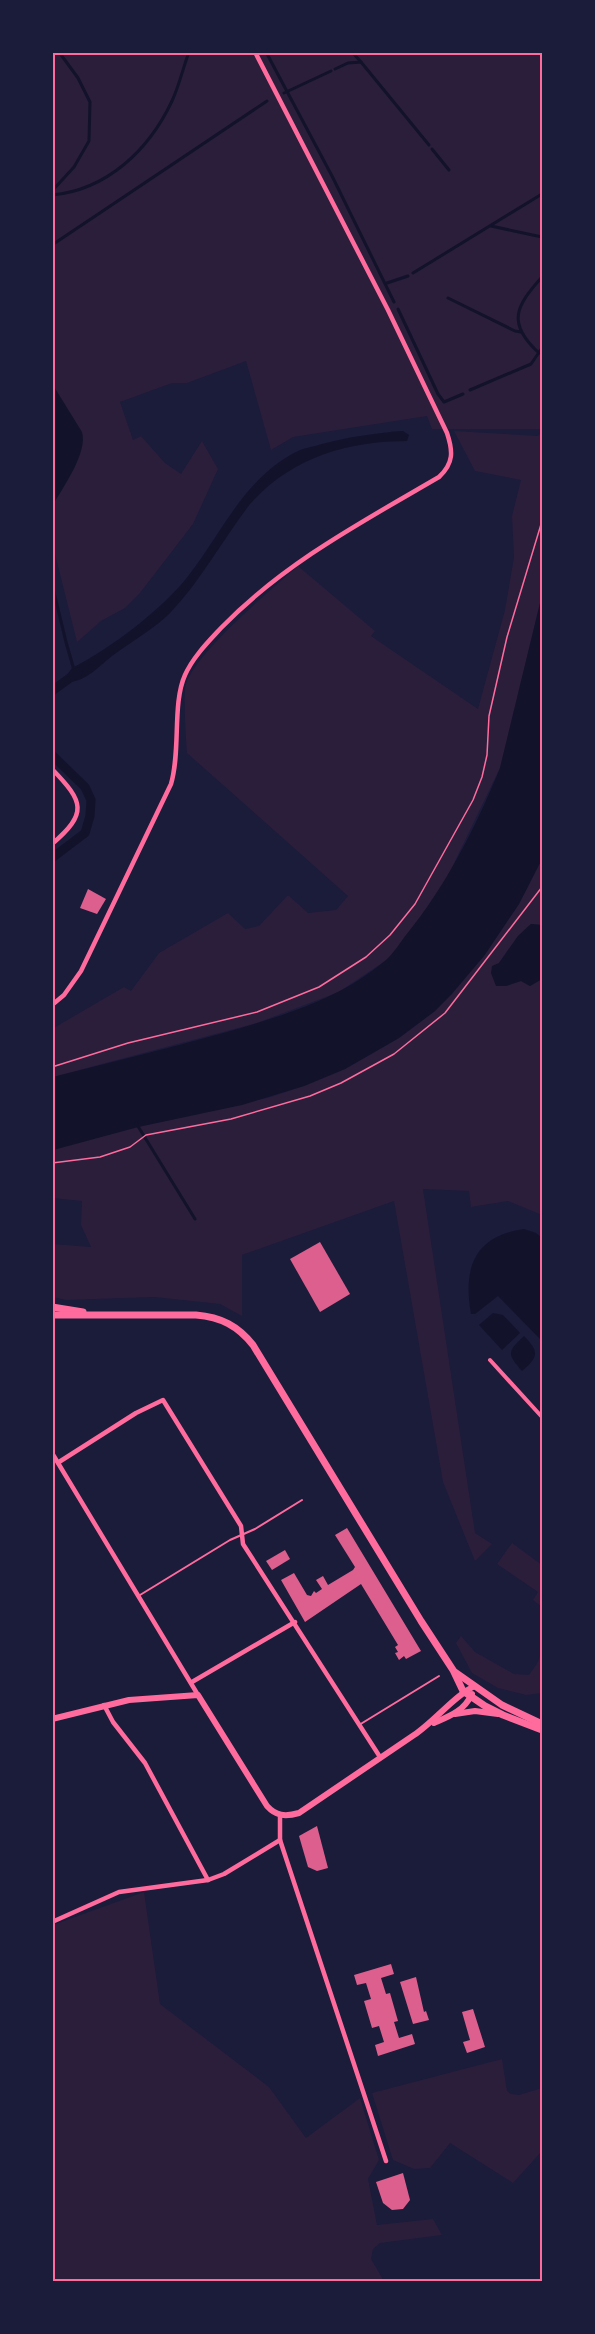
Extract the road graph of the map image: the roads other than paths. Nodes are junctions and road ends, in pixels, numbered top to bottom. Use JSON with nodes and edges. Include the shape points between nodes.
{"nodes":[{"id":1,"x":255,"y":52,"type":"edge"},
{"id":2,"x":52,"y":769,"type":"edge"},
{"id":3,"x":52,"y":844,"type":"edge"},
{"id":4,"x":52,"y":1005,"type":"edge"},
{"id":5,"x":52,"y":1307,"type":"edge"},
{"id":6,"x":91,"y":1314,"type":"junction"},
{"id":7,"x":52,"y":1315,"type":"edge"},
{"id":8,"x":490,"y":1360,"type":"dead end"},
{"id":9,"x":543,"y":1417,"type":"edge"},
{"id":10,"x":52,"y":1453,"type":"edge"},
{"id":11,"x":59,"y":1462,"type":"junction"},
{"id":12,"x":302,"y":1500,"type":"dead end"},
{"id":13,"x":242,"y":1535,"type":"junction"},
{"id":14,"x":140,"y":1595,"type":"junction"},
{"id":15,"x":295,"y":1622,"type":"junction"},
{"id":16,"x":453,"y":1670,"type":"junction"},
{"id":17,"x":439,"y":1676,"type":"dead end"},
{"id":18,"x":192,"y":1682,"type":"junction"},
{"id":19,"x":475,"y":1686,"type":"junction"},
{"id":20,"x":464,"y":1691,"type":"junction"},
{"id":21,"x":198,"y":1695,"type":"junction"},
{"id":22,"x":471,"y":1697,"type":"junction"},
{"id":23,"x":104,"y":1705,"type":"junction"},
{"id":24,"x":454,"y":1714,"type":"junction"},
{"id":25,"x":504,"y":1715,"type":"junction"},
{"id":26,"x":52,"y":1719,"type":"edge"},
{"id":27,"x":430,"y":1724,"type":"junction"},
{"id":28,"x":543,"y":1724,"type":"edge"},
{"id":29,"x":359,"y":1725,"type":"junction"},
{"id":30,"x":543,"y":1730,"type":"edge"},
{"id":31,"x":380,"y":1757,"type":"junction"},
{"id":32,"x":280,"y":1815,"type":"junction"},
{"id":33,"x":280,"y":1840,"type":"junction"},
{"id":34,"x":208,"y":1880,"type":"junction"},
{"id":35,"x":52,"y":1922,"type":"edge"},
{"id":36,"x":386,"y":2161,"type":"dead end"}],
"edges":[{"from":1,"to":4,"type":"street","via":[[388,310],[447,433],[452,456],[439,477],[338,535],[264,587],[193,662],[181,688],[177,757],[171,784],[81,971]]},
{"from":2,"to":3,"type":"street","via":[[72,792],[78,810],[71,827]]},
{"from":5,"to":6,"type":"main road"},
{"from":6,"to":7,"type":"main road"},
{"from":6,"to":16,"type":"main road","via":[[209,1316],[233,1325],[248,1337]]},
{"from":8,"to":9,"type":"street"},
{"from":10,"to":11,"type":"street"},
{"from":11,"to":13,"type":"street","via":[[163,1400],[241,1526]]},
{"from":11,"to":14,"type":"street"},
{"from":12,"to":13,"type":"lane"},
{"from":13,"to":14,"type":"lane"},
{"from":13,"to":15,"type":"street","via":[[243,1544]]},
{"from":14,"to":18,"type":"street"},
{"from":15,"to":18,"type":"street"},
{"from":15,"to":29,"type":"street"},
{"from":16,"to":19,"type":"main road"},
{"from":16,"to":20,"type":"main road"},
{"from":17,"to":29,"type":"lane"},
{"from":18,"to":21,"type":"street"},
{"from":19,"to":20,"type":"street"},
{"from":19,"to":22,"type":"street"},
{"from":19,"to":28,"type":"main road","via":[[512,1711]]},
{"from":20,"to":22,"type":"main road"},
{"from":20,"to":27,"type":"street"},
{"from":21,"to":23,"type":"street"},
{"from":21,"to":32,"type":"street","via":[[267,1806]]},
{"from":22,"to":24,"type":"street"},
{"from":22,"to":25,"type":"main road"},
{"from":23,"to":26,"type":"street"},
{"from":23,"to":34,"type":"street","via":[[145,1763]]},
{"from":24,"to":25,"type":"street","via":[[475,1711]]},
{"from":24,"to":27,"type":"street"},
{"from":25,"to":30,"type":"main road"},
{"from":27,"to":31,"type":"street"},
{"from":29,"to":31,"type":"street"},
{"from":31,"to":32,"type":"street","via":[[298,1813]]},
{"from":32,"to":33,"type":"street"},
{"from":33,"to":34,"type":"street"},
{"from":33,"to":36,"type":"street"},
{"from":34,"to":35,"type":"street","via":[[119,1892]]}]}
